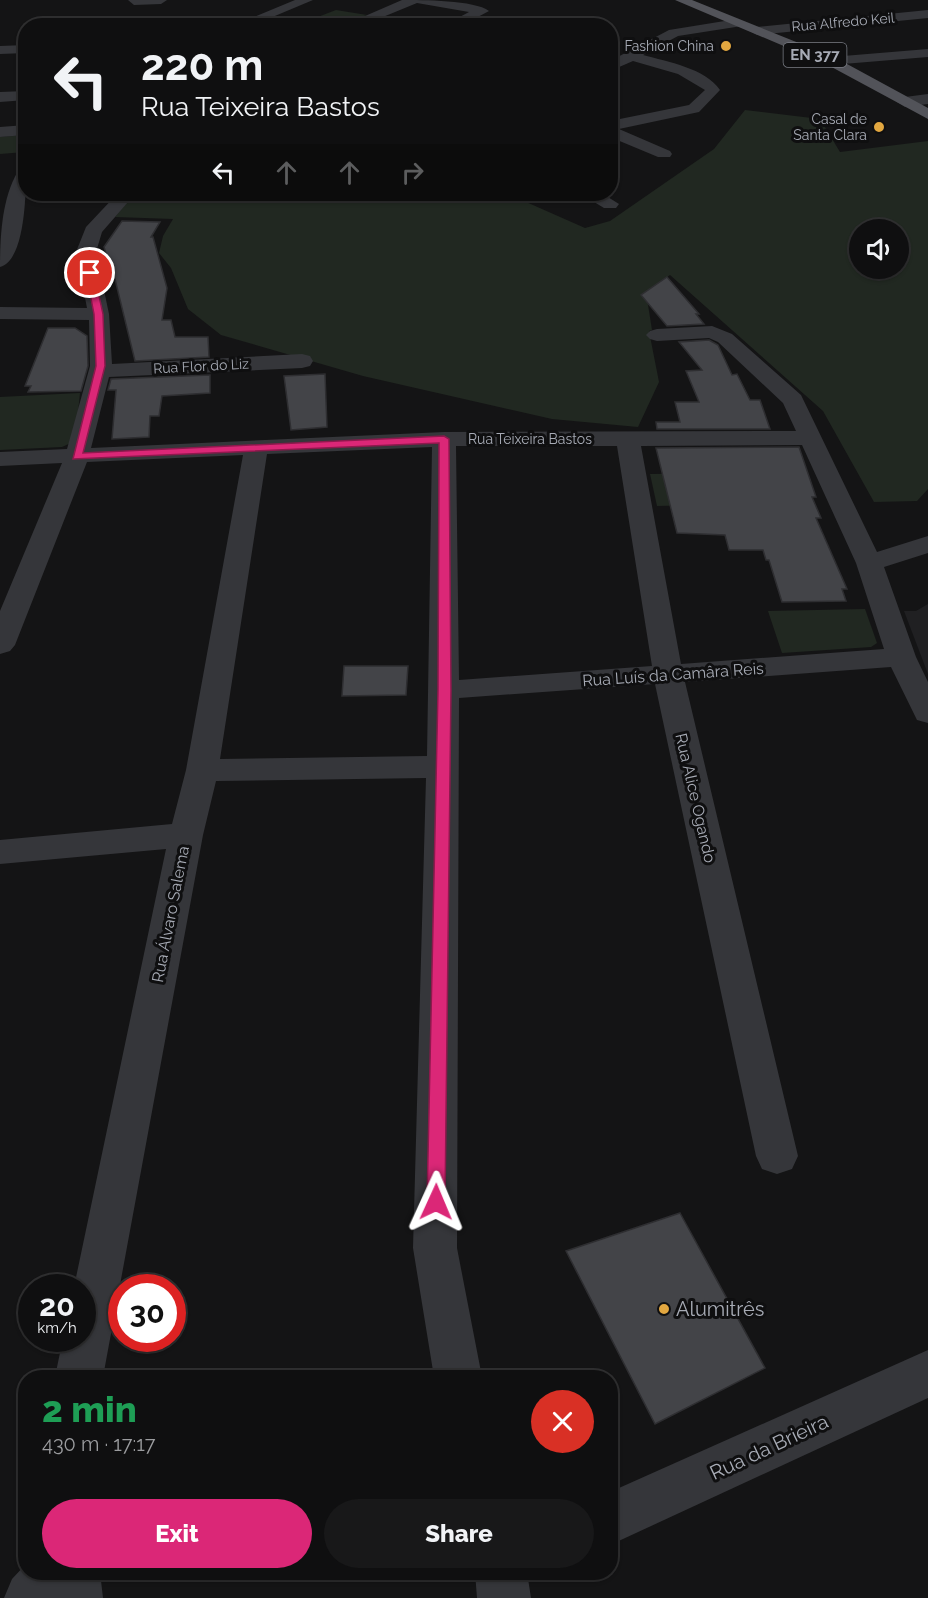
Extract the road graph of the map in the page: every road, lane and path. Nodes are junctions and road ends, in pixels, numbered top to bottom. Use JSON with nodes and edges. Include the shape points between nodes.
{"nodes":[{"id":1,"x":161,"y":0,"type":"edge"},
{"id":2,"x":307,"y":0,"type":"edge"},
{"id":3,"x":413,"y":0,"type":"edge"},
{"id":4,"x":420,"y":0,"type":"edge"},
{"id":5,"x":672,"y":0,"type":"edge"},
{"id":6,"x":681,"y":0,"type":"edge"},
{"id":7,"x":134,"y":1,"type":"edge"},
{"id":8,"x":864,"y":4,"type":"dead end"},
{"id":9,"x":501,"y":6,"type":"dead end"},
{"id":10,"x":696,"y":6,"type":"junction"},
{"id":11,"x":483,"y":11,"type":"junction"},
{"id":12,"x":928,"y":14,"type":"edge"},
{"id":13,"x":259,"y":18,"type":"edge"},
{"id":14,"x":368,"y":18,"type":"edge"},
{"id":15,"x":466,"y":18,"type":"edge"},
{"id":16,"x":894,"y":18,"type":"junction"},
{"id":17,"x":736,"y":22,"type":"junction"},
{"id":18,"x":757,"y":31,"type":"junction"},
{"id":19,"x":928,"y":53,"type":"edge"},
{"id":20,"x":632,"y":56,"type":"junction"},
{"id":21,"x":831,"y":61,"type":"junction"},
{"id":22,"x":618,"y":64,"type":"edge"},
{"id":23,"x":18,"y":96,"type":"edge"},
{"id":24,"x":0,"y":97,"type":"edge"},
{"id":25,"x":928,"y":99,"type":"edge"},
{"id":26,"x":905,"y":102,"type":"junction"},
{"id":27,"x":928,"y":114,"type":"edge"},
{"id":28,"x":618,"y":124,"type":"edge"},
{"id":29,"x":18,"y":131,"type":"edge"},
{"id":30,"x":0,"y":132,"type":"edge"},
{"id":31,"x":618,"y":134,"type":"edge"},
{"id":32,"x":664,"y":154,"type":"dead end"},
{"id":33,"x":18,"y":173,"type":"edge"},
{"id":34,"x":0,"y":175,"type":"edge"},
{"id":35,"x":18,"y":184,"type":"edge"},
{"id":36,"x":120,"y":201,"type":"edge"},
{"id":37,"x":604,"y":201,"type":"edge"},
{"id":38,"x":610,"y":204,"type":"dead end"},
{"id":39,"x":0,"y":261,"type":"edge"},
{"id":40,"x":0,"y":313,"type":"edge"},
{"id":41,"x":99,"y":314,"type":"junction"},
{"id":42,"x":657,"y":335,"type":"dead end"},
{"id":43,"x":302,"y":361,"type":"dead end"},
{"id":44,"x":99,"y":371,"type":"junction"},
{"id":45,"x":628,"y":438,"type":"junction"},
{"id":46,"x":809,"y":438,"type":"junction"},
{"id":47,"x":444,"y":439,"type":"junction"},
{"id":48,"x":256,"y":449,"type":"junction"},
{"id":49,"x":77,"y":457,"type":"junction"},
{"id":50,"x":0,"y":459,"type":"edge"},
{"id":51,"x":928,"y":544,"type":"edge"},
{"id":52,"x":869,"y":563,"type":"junction"},
{"id":53,"x":0,"y":645,"type":"edge"},
{"id":54,"x":901,"y":657,"type":"junction"},
{"id":55,"x":668,"y":674,"type":"junction"},
{"id":56,"x":444,"y":690,"type":"junction"},
{"id":57,"x":928,"y":713,"type":"edge"},
{"id":58,"x":442,"y":767,"type":"junction"},
{"id":59,"x":202,"y":770,"type":"junction"},
{"id":60,"x":186,"y":835,"type":"junction"},
{"id":61,"x":0,"y":852,"type":"edge"},
{"id":62,"x":777,"y":1156,"type":"dead end"},
{"id":63,"x":79,"y":1370,"type":"edge"},
{"id":64,"x":457,"y":1370,"type":"edge"},
{"id":65,"x":928,"y":1374,"type":"edge"},
{"id":66,"x":618,"y":1515,"type":"edge"},
{"id":67,"x":46,"y":1580,"type":"edge"},
{"id":68,"x":75,"y":1580,"type":"edge"},
{"id":69,"x":502,"y":1580,"type":"edge"},
{"id":70,"x":31,"y":1598,"type":"edge"},
{"id":71,"x":76,"y":1598,"type":"edge"},
{"id":72,"x":504,"y":1598,"type":"edge"}],
"edges":[{"from":1,"to":7,"type":"street"},
{"from":2,"to":13,"type":"street"},
{"from":3,"to":14,"type":"street"},
{"from":4,"to":11,"type":"street"},
{"from":5,"to":10,"type":"main road","number":"EN 377"},
{"from":6,"to":10,"type":"main road","number":"EN 377"},
{"from":8,"to":16,"type":"street"},
{"from":9,"to":11,"type":"street"},
{"from":10,"to":17,"type":"main road","number":"EN 377"},
{"from":11,"to":15,"type":"street"},
{"from":12,"to":16,"type":"street","name":"Rua Alfredo Keil"},
{"from":16,"to":18,"type":"street","name":"Rua Alfredo Keil"},
{"from":17,"to":18,"type":"main road","number":"EN 377"},
{"from":17,"to":20,"type":"street","via":[[674,33]]},
{"from":18,"to":21,"type":"main road","number":"EN 377"},
{"from":19,"to":21,"type":"street"},
{"from":20,"to":22,"type":"street"},
{"from":20,"to":28,"type":"street","via":[[685,71],[712,90],[694,109]]},
{"from":21,"to":26,"type":"main road","number":"EN 377"},
{"from":23,"to":24,"type":"street"},
{"from":25,"to":26,"type":"street"},
{"from":26,"to":27,"type":"main road","number":"EN 377"},
{"from":29,"to":30,"type":"street"},
{"from":31,"to":32,"type":"street"},
{"from":33,"to":34,"type":"street"},
{"from":35,"to":39,"type":"street","via":[[12,232]]},
{"from":36,"to":41,"type":"street","via":[[93,231],[86,252]]},
{"from":37,"to":38,"type":"street"},
{"from":40,"to":41,"type":"street"},
{"from":41,"to":44,"type":"street"},
{"from":42,"to":46,"type":"street","via":[[712,333],[725,338],[793,400]]},
{"from":43,"to":44,"type":"street","name":"Rua Flor do Liz"},
{"from":44,"to":49,"type":"street"},
{"from":45,"to":46,"type":"street","name":"Rua Teixeira Bastos"},
{"from":45,"to":47,"type":"street","name":"Rua Teixeira Bastos"},
{"from":45,"to":55,"type":"street","name":"Rua Alice Ogando"},
{"from":46,"to":52,"type":"street"},
{"from":47,"to":48,"type":"street","name":"Rua Teixeira Bastos"},
{"from":47,"to":56,"type":"street"},
{"from":48,"to":49,"type":"street","name":"Rua Teixeira Bastos"},
{"from":48,"to":59,"type":"street","name":"Rua Álvaro Salema"},
{"from":49,"to":50,"type":"street","name":"Rua Teixeira Bastos"},
{"from":49,"to":53,"type":"street"},
{"from":51,"to":52,"type":"street"},
{"from":52,"to":54,"type":"street"},
{"from":54,"to":55,"type":"street","name":"Rua Luís da Camâra Reis"},
{"from":54,"to":57,"type":"street"},
{"from":55,"to":56,"type":"street","name":"Rua Luís da Camâra Reis"},
{"from":55,"to":62,"type":"street","name":"Rua Alice Ogando"},
{"from":56,"to":58,"type":"street"},
{"from":58,"to":59,"type":"street"},
{"from":58,"to":64,"type":"street","via":[[435,1248]]},
{"from":59,"to":60,"type":"street","name":"Rua Álvaro Salema"},
{"from":60,"to":61,"type":"street"},
{"from":60,"to":63,"type":"street","name":"Rua Álvaro Salema"},
{"from":65,"to":66,"type":"street","name":"Rua da Brieira"},
{"from":67,"to":70,"type":"street"},
{"from":68,"to":71,"type":"street"},
{"from":69,"to":72,"type":"street"}]}
